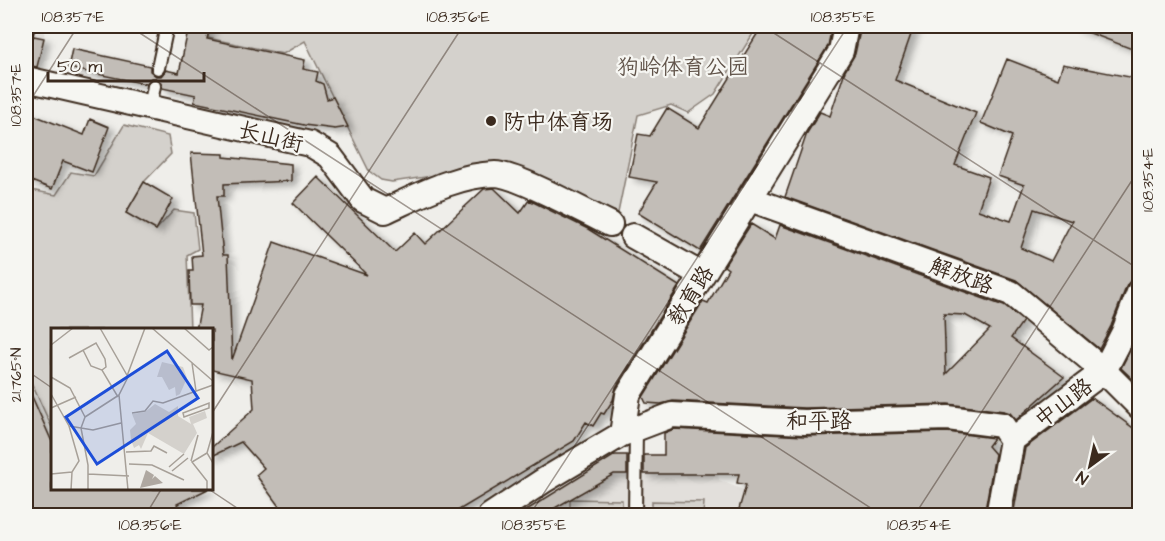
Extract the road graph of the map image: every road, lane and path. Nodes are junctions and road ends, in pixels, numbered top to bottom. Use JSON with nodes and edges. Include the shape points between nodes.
{"nodes":[{"id":1,"x":28,"y":26,"type":"edge"},
{"id":2,"x":167,"y":26,"type":"edge"},
{"id":3,"x":846,"y":26,"type":"edge"},
{"id":4,"x":26,"y":34,"type":"edge"},
{"id":5,"x":158,"y":68,"type":"dead end"},
{"id":6,"x":26,"y":80,"type":"edge"},
{"id":7,"x":750,"y":199,"type":"junction"},
{"id":8,"x":610,"y":224,"type":"dead end"},
{"id":9,"x":633,"y":236,"type":"dead end"},
{"id":10,"x":702,"y":275,"type":"junction"},
{"id":11,"x":1140,"y":290,"type":"edge"},
{"id":12,"x":1104,"y":371,"type":"junction"},
{"id":13,"x":1140,"y":407,"type":"edge"},
{"id":14,"x":629,"y":431,"type":"junction"},
{"id":15,"x":1012,"y":440,"type":"junction"},
{"id":16,"x":490,"y":516,"type":"edge"},
{"id":17,"x":635,"y":516,"type":"edge"},
{"id":18,"x":998,"y":516,"type":"edge"}],
"edges":[{"from":1,"to":4,"type":"lane"},
{"from":2,"to":5,"type":"lane"},
{"from":3,"to":7,"type":"street","name":"教育路","via":[[841,51]]},
{"from":6,"to":8,"type":"street","name":"长山街","via":[[152,97],[310,144],[330,156],[363,200],[385,211],[453,180],[497,174],[523,182]]},
{"from":7,"to":10,"type":"street","name":"教育路"},
{"from":7,"to":12,"type":"street","name":"解放路","via":[[1011,293]]},
{"from":9,"to":10,"type":"street"},
{"from":10,"to":14,"type":"street","name":"教育路","via":[[628,395]]},
{"from":11,"to":12,"type":"street","name":"中山路"},
{"from":12,"to":13,"type":"street","name":"解放路"},
{"from":12,"to":15,"type":"street","name":"中山路"},
{"from":14,"to":15,"type":"street","name":"和平路","via":[[672,415],[804,422],[948,418],[1002,425]]},
{"from":14,"to":16,"type":"street"},
{"from":14,"to":17,"type":"lane"},
{"from":15,"to":18,"type":"street","name":"中山路"}]}
